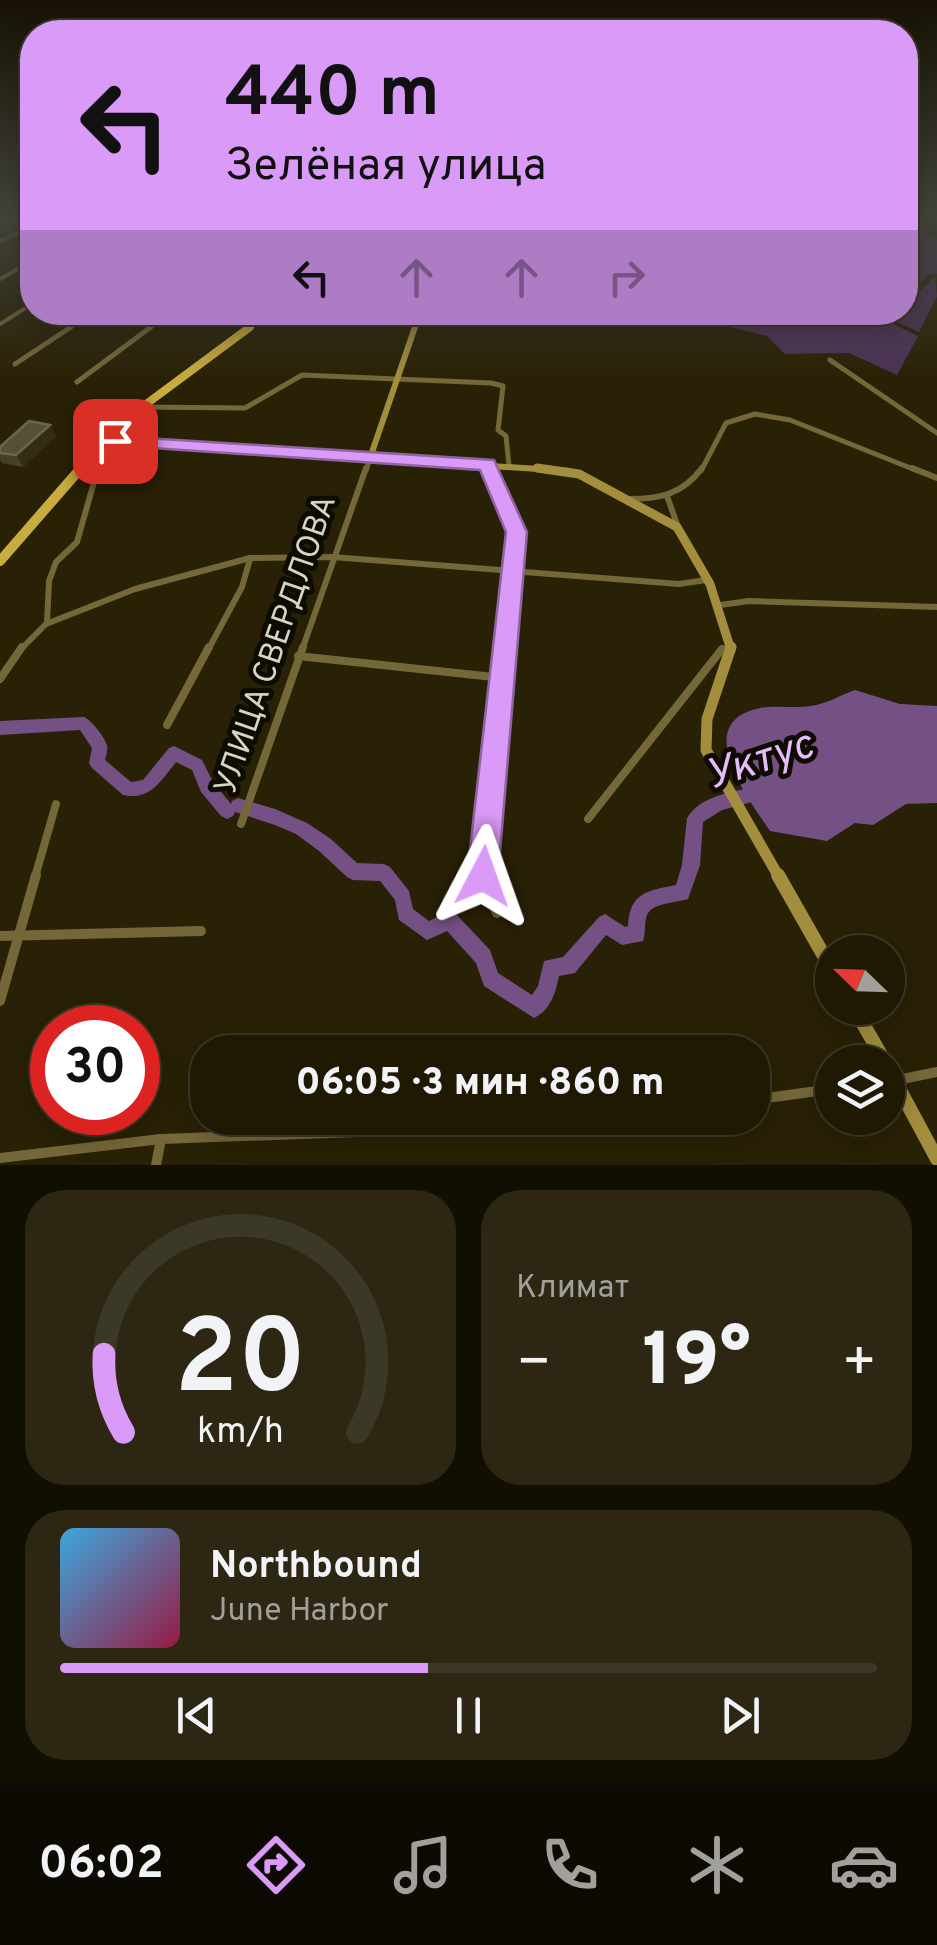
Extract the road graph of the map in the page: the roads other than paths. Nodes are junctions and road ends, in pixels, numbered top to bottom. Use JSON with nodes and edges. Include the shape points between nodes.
{"nodes":[{"id":1,"x":73,"y":325,"type":"edge"},
{"id":2,"x":154,"y":325,"type":"edge"},
{"id":3,"x":253,"y":325,"type":"edge"},
{"id":4,"x":415,"y":325,"type":"edge"},
{"id":5,"x":830,"y":360,"type":"dead end"},
{"id":6,"x":14,"y":364,"type":"dead end"},
{"id":7,"x":394,"y":378,"type":"junction"},
{"id":8,"x":78,"y":382,"type":"dead end"},
{"id":9,"x":139,"y":406,"type":"junction"},
{"id":10,"x":937,"y":432,"type":"edge"},
{"id":11,"x":102,"y":440,"type":"junction"},
{"id":12,"x":115,"y":441,"type":"junction"},
{"id":13,"x":370,"y":458,"type":"junction"},
{"id":14,"x":487,"y":464,"type":"junction"},
{"id":15,"x":508,"y":466,"type":"junction"},
{"id":16,"x":937,"y":478,"type":"edge"},
{"id":17,"x":667,"y":496,"type":"junction"},
{"id":18,"x":628,"y":499,"type":"junction"},
{"id":19,"x":678,"y":528,"type":"junction"},
{"id":20,"x":250,"y":558,"type":"junction"},
{"id":21,"x":332,"y":558,"type":"junction"},
{"id":22,"x":0,"y":561,"type":"edge"},
{"id":23,"x":513,"y":574,"type":"junction"},
{"id":24,"x":706,"y":580,"type":"junction"},
{"id":25,"x":720,"y":605,"type":"junction"},
{"id":26,"x":937,"y":607,"type":"edge"},
{"id":27,"x":46,"y":624,"type":"junction"},
{"id":28,"x":731,"y":651,"type":"junction"},
{"id":29,"x":298,"y":656,"type":"junction"},
{"id":30,"x":503,"y":678,"type":"junction"},
{"id":31,"x":0,"y":679,"type":"edge"},
{"id":32,"x":168,"y":725,"type":"dead end"},
{"id":33,"x":56,"y":804,"type":"dead end"},
{"id":34,"x":588,"y":818,"type":"dead end"},
{"id":35,"x":240,"y":824,"type":"dead end"},
{"id":36,"x":497,"y":913,"type":"dead end"},
{"id":37,"x":201,"y":931,"type":"dead end"},
{"id":38,"x":20,"y":934,"type":"junction"},
{"id":39,"x":0,"y":936,"type":"edge"},
{"id":40,"x":815,"y":940,"type":"edge"},
{"id":41,"x":0,"y":1001,"type":"edge"},
{"id":42,"x":937,"y":1072,"type":"edge"},
{"id":43,"x":905,"y":1073,"type":"edge"},
{"id":44,"x":815,"y":1091,"type":"edge"},
{"id":45,"x":770,"y":1098,"type":"edge"},
{"id":46,"x":905,"y":1101,"type":"edge"},
{"id":47,"x":291,"y":1135,"type":"edge"},
{"id":48,"x":161,"y":1140,"type":"junction"},
{"id":49,"x":0,"y":1158,"type":"edge"},
{"id":50,"x":937,"y":1158,"type":"edge"},
{"id":51,"x":156,"y":1165,"type":"edge"}],
"edges":[{"from":1,"to":6,"type":"street"},
{"from":2,"to":8,"type":"street"},
{"from":3,"to":9,"type":"main road"},
{"from":4,"to":7,"type":"street","name":"УЛИЦА СВЕРДЛОВА"},
{"from":5,"to":10,"type":"street"},
{"from":7,"to":9,"type":"street","via":[[302,374],[245,408]]},
{"from":7,"to":13,"type":"street","name":"УЛИЦА СВЕРДЛОВА"},
{"from":7,"to":15,"type":"street","via":[[503,386],[498,430],[506,436]]},
{"from":9,"to":11,"type":"main road"},
{"from":11,"to":12,"type":"street"},
{"from":11,"to":22,"type":"main road"},
{"from":12,"to":13,"type":"street"},
{"from":12,"to":27,"type":"street","via":[[95,472],[76,542],[49,580]]},
{"from":13,"to":14,"type":"street"},
{"from":13,"to":21,"type":"street","name":"УЛИЦА СВЕРДЛОВА"},
{"from":14,"to":15,"type":"street"},
{"from":14,"to":23,"type":"street","via":[[516,532]]},
{"from":15,"to":18,"type":"street","via":[[584,473]]},
{"from":16,"to":17,"type":"street","via":[[790,420],[755,414],[726,423],[690,487]]},
{"from":17,"to":18,"type":"street"},
{"from":17,"to":19,"type":"street"},
{"from":18,"to":19,"type":"street"},
{"from":19,"to":24,"type":"street"},
{"from":20,"to":21,"type":"street"},
{"from":20,"to":27,"type":"street","via":[[135,589]]},
{"from":20,"to":32,"type":"street","via":[[242,587]]},
{"from":21,"to":23,"type":"street"},
{"from":21,"to":29,"type":"street","name":"УЛИЦА СВЕРДЛОВА"},
{"from":23,"to":24,"type":"street"},
{"from":23,"to":30,"type":"street"},
{"from":24,"to":25,"type":"street"},
{"from":25,"to":26,"type":"street"},
{"from":25,"to":28,"type":"street"},
{"from":27,"to":31,"type":"street"},
{"from":28,"to":34,"type":"street","via":[[722,650]]},
{"from":28,"to":40,"type":"street","via":[[707,711],[706,750]]},
{"from":29,"to":30,"type":"street"},
{"from":29,"to":35,"type":"street","name":"УЛИЦА СВЕРДЛОВА"},
{"from":30,"to":36,"type":"street","via":[[482,854]]},
{"from":33,"to":38,"type":"street"},
{"from":37,"to":38,"type":"street"},
{"from":38,"to":39,"type":"street"},
{"from":38,"to":41,"type":"street"},
{"from":42,"to":43,"type":"street"},
{"from":44,"to":45,"type":"street"},
{"from":46,"to":50,"type":"street"},
{"from":47,"to":48,"type":"street"},
{"from":48,"to":49,"type":"street"},
{"from":48,"to":51,"type":"street"}]}
